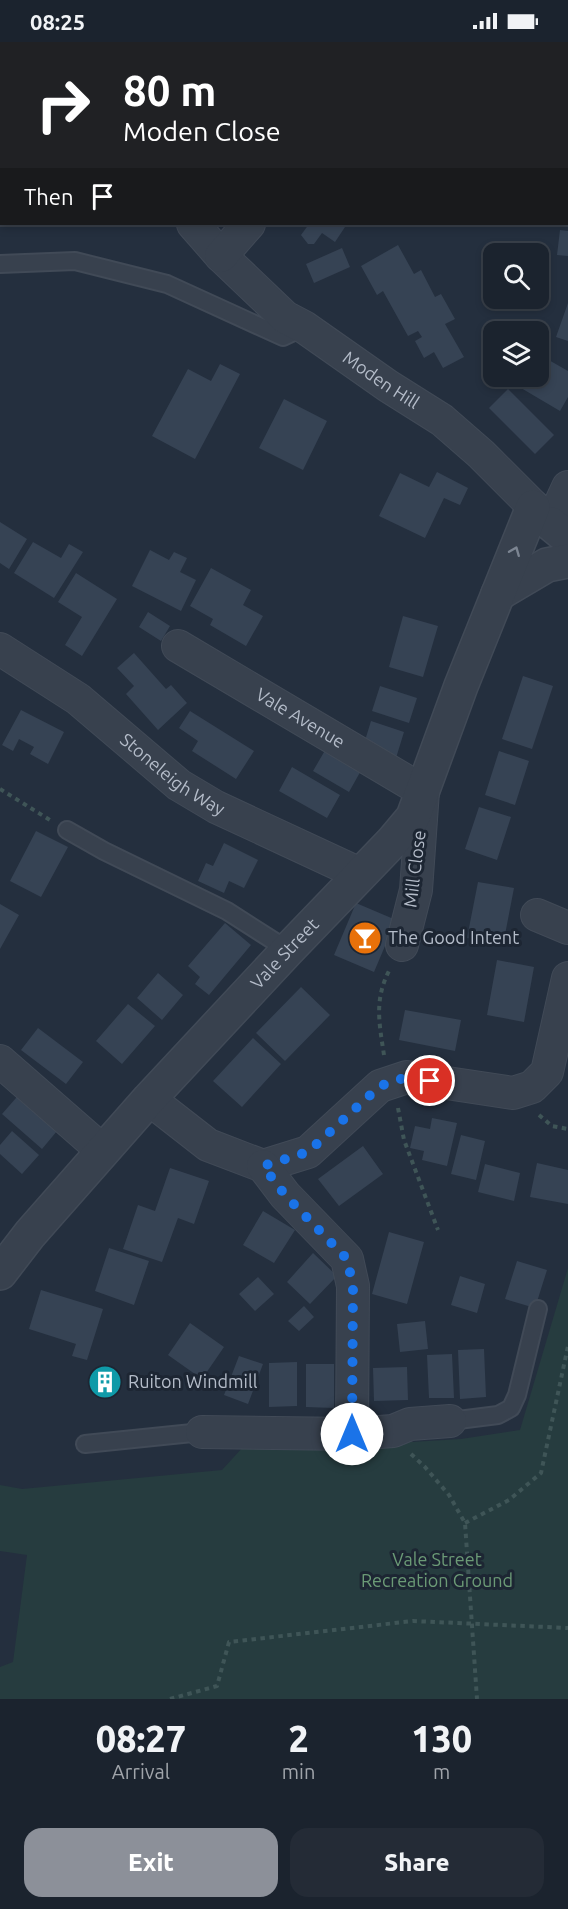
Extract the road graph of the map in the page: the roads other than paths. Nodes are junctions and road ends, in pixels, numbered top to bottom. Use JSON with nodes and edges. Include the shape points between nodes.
{"nodes":[{"id":1,"x":193,"y":225,"type":"edge"},
{"id":2,"x":248,"y":225,"type":"edge"},
{"id":3,"x":221,"y":256,"type":"junction"},
{"id":4,"x":0,"y":264,"type":"edge"},
{"id":5,"x":304,"y":327,"type":"junction"},
{"id":6,"x":568,"y":487,"type":"edge"},
{"id":7,"x":551,"y":523,"type":"edge"},
{"id":8,"x":568,"y":561,"type":"edge"},
{"id":9,"x":498,"y":594,"type":"junction"},
{"id":10,"x":178,"y":646,"type":"dead end"},
{"id":11,"x":0,"y":650,"type":"edge"},
{"id":12,"x":423,"y":791,"type":"junction"},
{"id":13,"x":67,"y":830,"type":"road end"},
{"id":14,"x":360,"y":874,"type":"junction"},
{"id":15,"x":537,"y":915,"type":"dead end"},
{"id":16,"x":568,"y":928,"type":"edge"},
{"id":17,"x":402,"y":945,"type":"dead end"},
{"id":18,"x":288,"y":950,"type":"junction"},
{"id":19,"x":568,"y":978,"type":"edge"},
{"id":20,"x":0,"y":1061,"type":"edge"},
{"id":21,"x":149,"y":1099,"type":"junction"},
{"id":22,"x":103,"y":1150,"type":"junction"},
{"id":23,"x":263,"y":1166,"type":"junction"},
{"id":24,"x":0,"y":1273,"type":"edge"},
{"id":25,"x":538,"y":1309,"type":"dead end"},
{"id":26,"x":450,"y":1421,"type":"joint"},
{"id":27,"x":202,"y":1431,"type":"joint"},
{"id":28,"x":352,"y":1434,"type":"junction"},
{"id":29,"x":85,"y":1444,"type":"dead end"}],
"edges":[{"from":1,"to":3,"type":"street","name":"Moden Hill"},
{"from":2,"to":3,"type":"street"},
{"from":3,"to":5,"type":"street","name":"Moden Hill","via":[[285,317]]},
{"from":4,"to":5,"type":"lane","via":[[75,261],[167,284],[283,337]]},
{"from":5,"to":7,"type":"street","name":"Moden Hill","via":[[442,420]]},
{"from":6,"to":7,"type":"street"},
{"from":9,"to":7,"type":"street","name":"Vale Street","one_way":true},
{"from":8,"to":9,"type":"street","via":[[547,566]]},
{"from":9,"to":12,"type":"street","name":"Vale Street"},
{"from":10,"to":12,"type":"street","name":"Vale Avenue"},
{"from":11,"to":14,"type":"street","name":"Stoneleigh Way","via":[[78,699],[179,785],[216,807]]},
{"from":12,"to":14,"type":"street","name":"Vale Street","via":[[413,817]]},
{"from":12,"to":17,"type":"street","name":"Mill Close","via":[[416,890]]},
{"from":13,"to":18,"type":"lane","via":[[227,911]]},
{"from":14,"to":18,"type":"street","name":"Vale Street"},
{"from":15,"to":16,"type":"street"},
{"from":18,"to":21,"type":"street","name":"Vale Street"},
{"from":19,"to":23,"type":"street","via":[[547,1072],[532,1087],[513,1093],[407,1077],[380,1086],[308,1152]]},
{"from":20,"to":22,"type":"street"},
{"from":21,"to":22,"type":"street","name":"Vale Street"},
{"from":21,"to":23,"type":"street","via":[[208,1144]]},
{"from":22,"to":24,"type":"street","name":"Vale Street"},
{"from":23,"to":28,"type":"street","via":[[285,1195],[347,1259],[353,1286]]},
{"from":25,"to":26,"type":"lane","via":[[511,1408],[498,1415]]},
{"from":26,"to":28,"type":"street"},
{"from":27,"to":28,"type":"street"},
{"from":27,"to":29,"type":"lane"}]}
